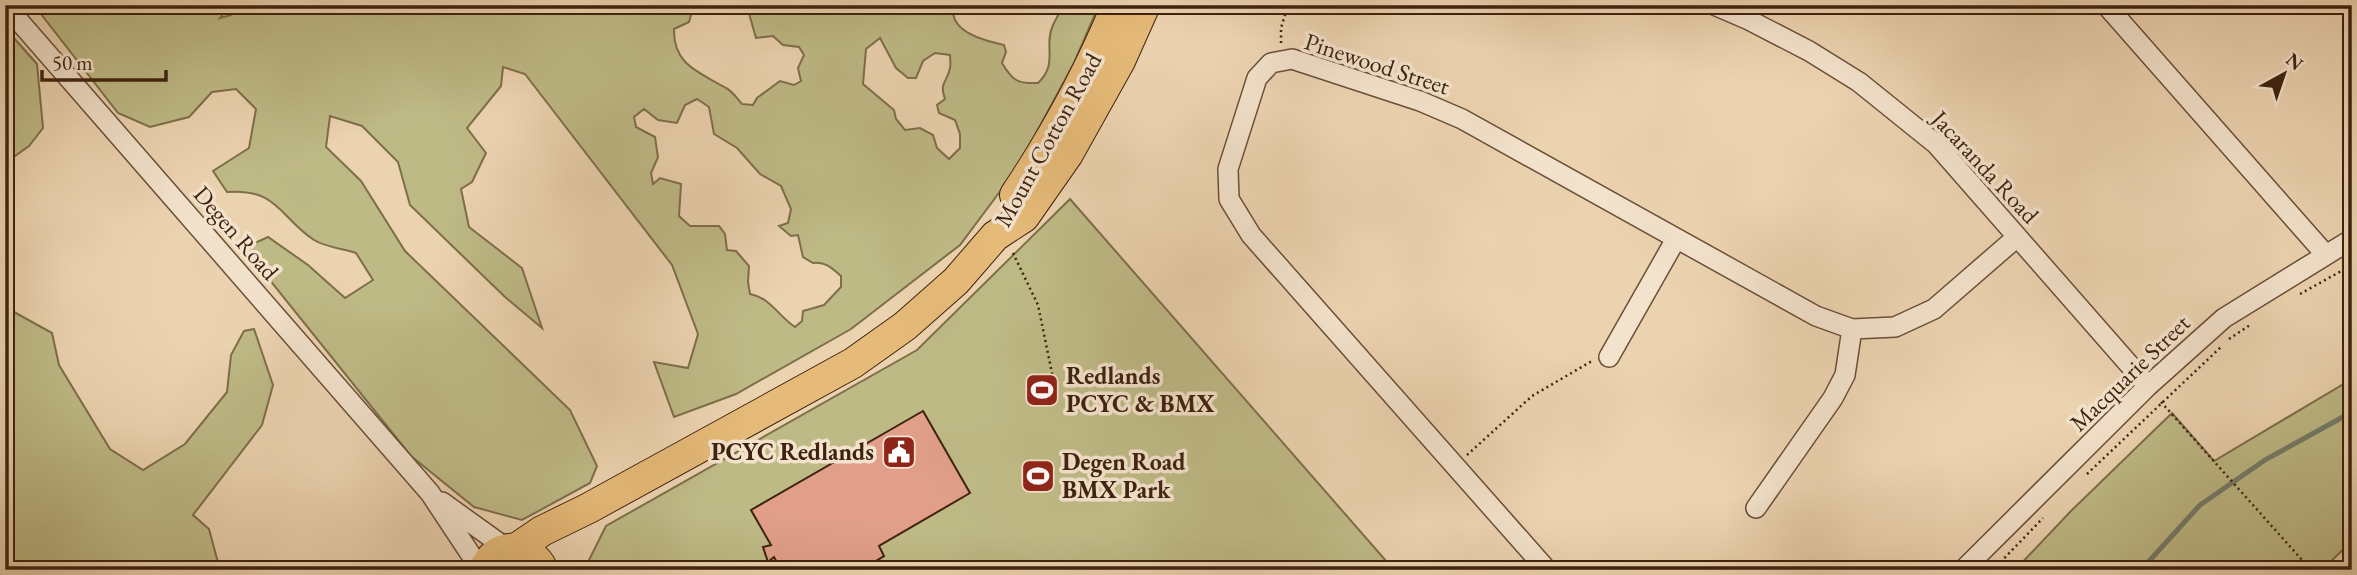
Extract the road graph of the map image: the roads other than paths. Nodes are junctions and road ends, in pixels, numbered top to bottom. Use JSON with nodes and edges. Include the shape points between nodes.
{"nodes":[{"id":1,"x":5,"y":5,"type":"edge"},
{"id":2,"x":1116,"y":5,"type":"edge"},
{"id":3,"x":1145,"y":5,"type":"edge"},
{"id":4,"x":1714,"y":5,"type":"edge"},
{"id":5,"x":2106,"y":5,"type":"edge"},
{"id":6,"x":995,"y":236,"type":"junction"},
{"id":7,"x":2017,"y":237,"type":"junction"},
{"id":8,"x":1676,"y":239,"type":"junction"},
{"id":9,"x":2352,"y":239,"type":"edge"},
{"id":10,"x":2326,"y":255,"type":"junction"},
{"id":11,"x":1852,"y":329,"type":"junction"},
{"id":12,"x":1609,"y":357,"type":"road end"},
{"id":13,"x":2148,"y":386,"type":"junction"},
{"id":14,"x":430,"y":493,"type":"junction"},
{"id":15,"x":589,"y":508,"type":"junction"},
{"id":16,"x":1755,"y":508,"type":"dead end"},
{"id":17,"x":511,"y":548,"type":"junction"},
{"id":18,"x":543,"y":569,"type":"edge"},
{"id":19,"x":482,"y":570,"type":"edge"},
{"id":20,"x":1547,"y":570,"type":"edge"},
{"id":21,"x":1963,"y":570,"type":"edge"}],
"edges":[{"from":1,"to":14,"type":"street","name":"Degen Road"},
{"from":2,"to":6,"type":"main road","name":"Mount Cotton Road","via":[[1095,58],[1047,147],[1007,206]]},
{"from":3,"to":6,"type":"main road","name":"Mount Cotton Road","via":[[1068,154],[1024,217]]},
{"from":4,"to":7,"type":"street","name":"Jacaranda Road","via":[[1810,51],[1859,82],[1936,144]]},
{"from":5,"to":10,"type":"street"},
{"from":6,"to":15,"type":"main road","name":"Mount Cotton Road","via":[[956,281],[905,326],[852,363]]},
{"from":7,"to":11,"type":"street","name":"Pinewood Street","via":[[1934,309],[1895,327]]},
{"from":7,"to":13,"type":"street","name":"Jacaranda Road"},
{"from":8,"to":11,"type":"street","name":"Pinewood Street","via":[[1816,316]]},
{"from":8,"to":12,"type":"street"},
{"from":8,"to":20,"type":"street","name":"Pinewood Street","via":[[1462,119],[1420,101],[1292,59],[1271,63],[1257,78],[1228,169],[1229,199],[1251,235]]},
{"from":9,"to":10,"type":"street","name":"Macquarie Street"},
{"from":10,"to":13,"type":"street","name":"Macquarie Street","via":[[2224,318]]},
{"from":11,"to":16,"type":"street","via":[[1845,374],[1833,398]]},
{"from":13,"to":21,"type":"street","name":"Macquarie Street"},
{"from":14,"to":17,"type":"street","name":"Degen Road"},
{"from":14,"to":19,"type":"street","name":"Degen Road"},
{"from":15,"to":17,"type":"main road","name":"Mount Cotton Road"},
{"from":15,"to":18,"type":"main road","name":"Mount Cotton Road","via":[[556,542]]},
{"from":17,"to":18,"type":"main road","via":[[533,555]]},
{"from":17,"to":19,"type":"main road","name":"Mount Cotton Road","via":[[491,557]]}]}
